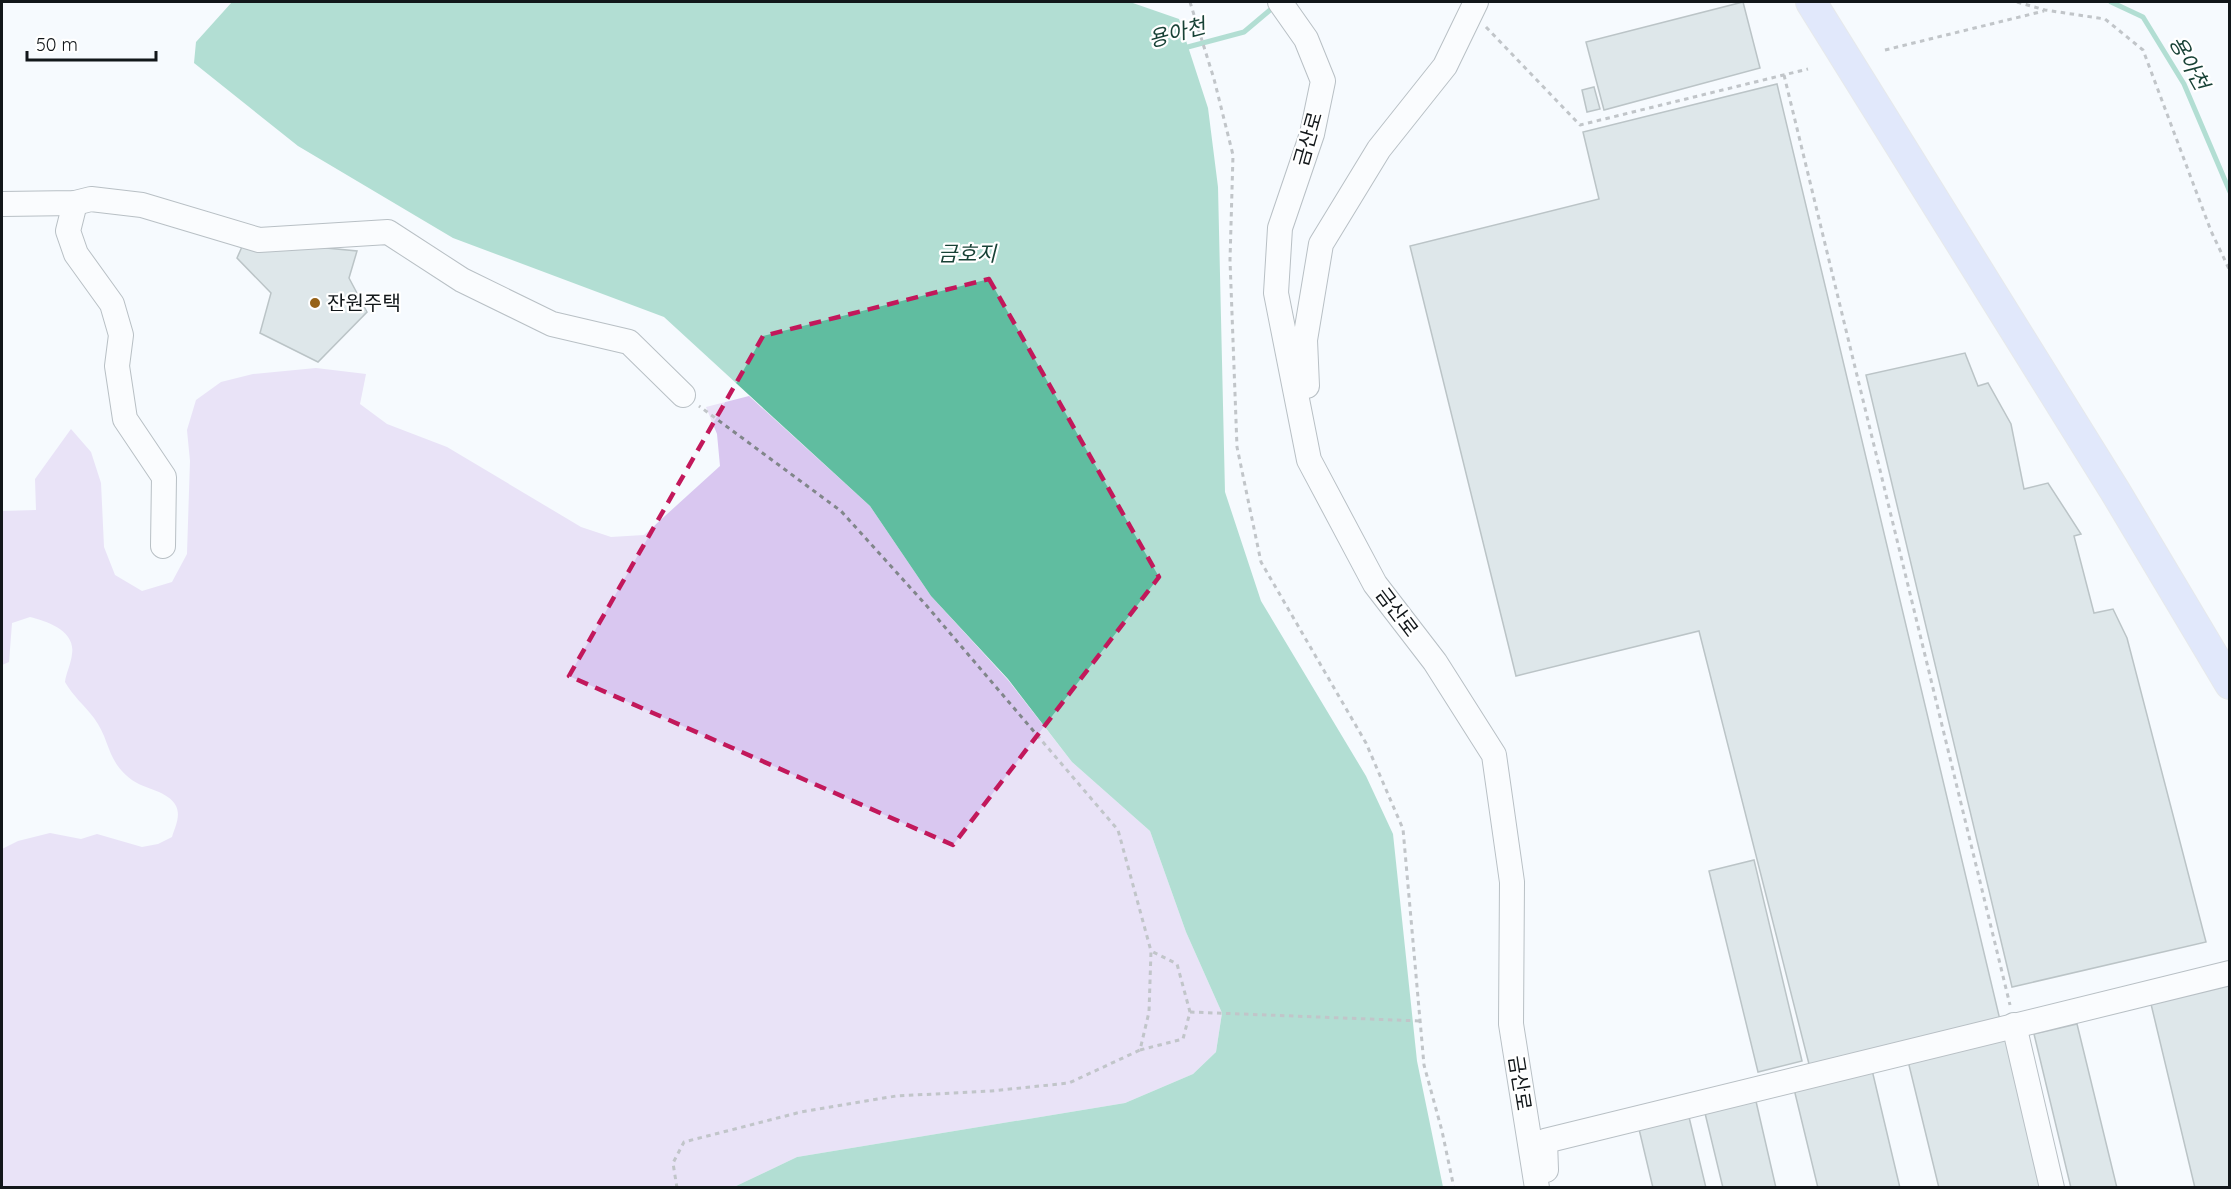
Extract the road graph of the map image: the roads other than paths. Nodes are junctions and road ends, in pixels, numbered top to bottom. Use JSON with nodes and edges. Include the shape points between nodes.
{"nodes":[{"id":1,"x":1280,"y":2,"type":"edge"},
{"id":2,"x":1811,"y":2,"type":"edge"},
{"id":3,"x":1474,"y":7,"type":"edge"},
{"id":4,"x":75,"y":203,"type":"junction"},
{"id":5,"x":2,"y":204,"type":"edge"},
{"id":6,"x":683,"y":395,"type":"road end"},
{"id":7,"x":1309,"y":460,"type":"junction"},
{"id":8,"x":163,"y":546,"type":"dead end"},
{"id":9,"x":2229,"y":684,"type":"edge"},
{"id":10,"x":2229,"y":973,"type":"edge"},
{"id":11,"x":2014,"y":1025,"type":"junction"},
{"id":12,"x":1537,"y":1188,"type":"edge"},
{"id":13,"x":1548,"y":1188,"type":"edge"},
{"id":14,"x":2052,"y":1188,"type":"edge"}],
"edges":[{"from":1,"to":7,"type":"street","name":"금산로","via":[[1306,39],[1323,81],[1312,134],[1280,228],[1276,293]]},
{"from":2,"to":9,"type":"main road","via":[[2115,491]]},
{"from":3,"to":7,"type":"street","via":[[1445,66],[1379,149],[1321,244],[1305,340]]},
{"from":4,"to":5,"type":"street"},
{"from":4,"to":6,"type":"street","via":[[91,199],[142,206],[259,240],[388,232],[462,280],[552,324],[629,342]]},
{"from":4,"to":8,"type":"street","via":[[68,231],[76,254],[112,304],[121,335],[117,366],[125,419],[164,477]]},
{"from":7,"to":12,"type":"street","name":"금산로","via":[[1376,584],[1435,662],[1494,755],[1512,882],[1511,1024]]},
{"from":10,"to":11,"type":"street"},
{"from":11,"to":13,"type":"street","via":[[1545,1142]]},
{"from":11,"to":14,"type":"street"}]}
